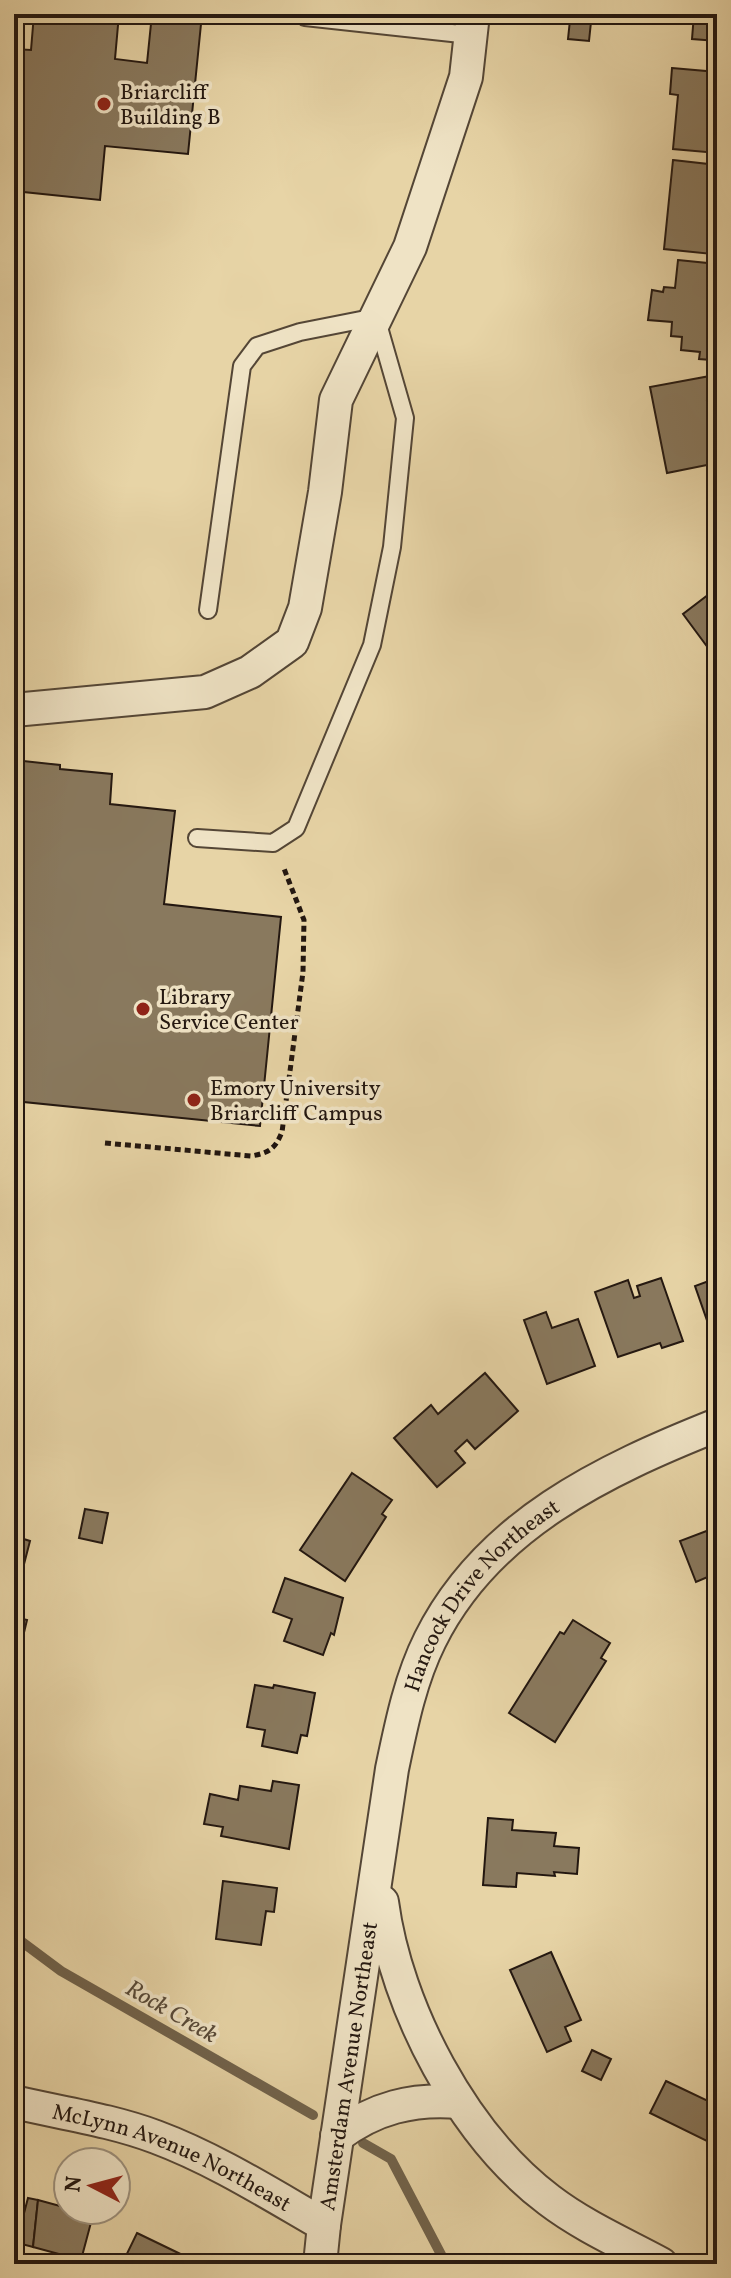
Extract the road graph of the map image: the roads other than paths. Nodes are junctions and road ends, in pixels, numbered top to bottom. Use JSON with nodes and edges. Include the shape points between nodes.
{"nodes":[{"id":1,"x":305,"y":17,"type":"dead end"},
{"id":2,"x":471,"y":24,"type":"edge"},
{"id":3,"x":376,"y":317,"type":"junction"},
{"id":4,"x":208,"y":610,"type":"dead end"},
{"id":5,"x":14,"y":710,"type":"edge"},
{"id":6,"x":197,"y":838,"type":"dead end"},
{"id":7,"x":717,"y":1425,"type":"edge"},
{"id":8,"x":378,"y":1867,"type":"junction"},
{"id":9,"x":14,"y":2102,"type":"edge"},
{"id":10,"x":459,"y":2102,"type":"junction"},
{"id":11,"x":337,"y":2136,"type":"junction"},
{"id":12,"x":324,"y":2225,"type":"junction"},
{"id":13,"x":320,"y":2264,"type":"edge"},
{"id":14,"x":661,"y":2264,"type":"edge"}],
"edges":[{"from":1,"to":2,"type":"lane"},
{"from":2,"to":3,"type":"street","via":[[466,77],[410,247]]},
{"from":3,"to":4,"type":"lane","via":[[257,346],[242,366]]},
{"from":3,"to":5,"type":"street","via":[[336,400],[305,608],[292,642],[250,672],[205,692]]},
{"from":3,"to":6,"type":"lane","via":[[405,418],[392,547],[372,645],[296,828],[273,843]]},
{"from":7,"to":8,"type":"street","name":"Hancock Drive Northeast","via":[[622,1465],[572,1493],[533,1519],[464,1585],[429,1641],[410,1696],[392,1769]]},
{"from":8,"to":10,"type":"street","via":[[397,1975]]},
{"from":8,"to":11,"type":"street","name":"Amsterdam Avenue Northeast"},
{"from":9,"to":12,"type":"street","name":"McLynn Avenue Northeast","via":[[159,2138]]},
{"from":10,"to":11,"type":"street","via":[[394,2105]]},
{"from":10,"to":14,"type":"street","via":[[500,2154],[550,2201]]},
{"from":11,"to":12,"type":"street","name":"Amsterdam Avenue Northeast"},
{"from":12,"to":13,"type":"street","name":"Amsterdam Avenue Northeast"}]}
